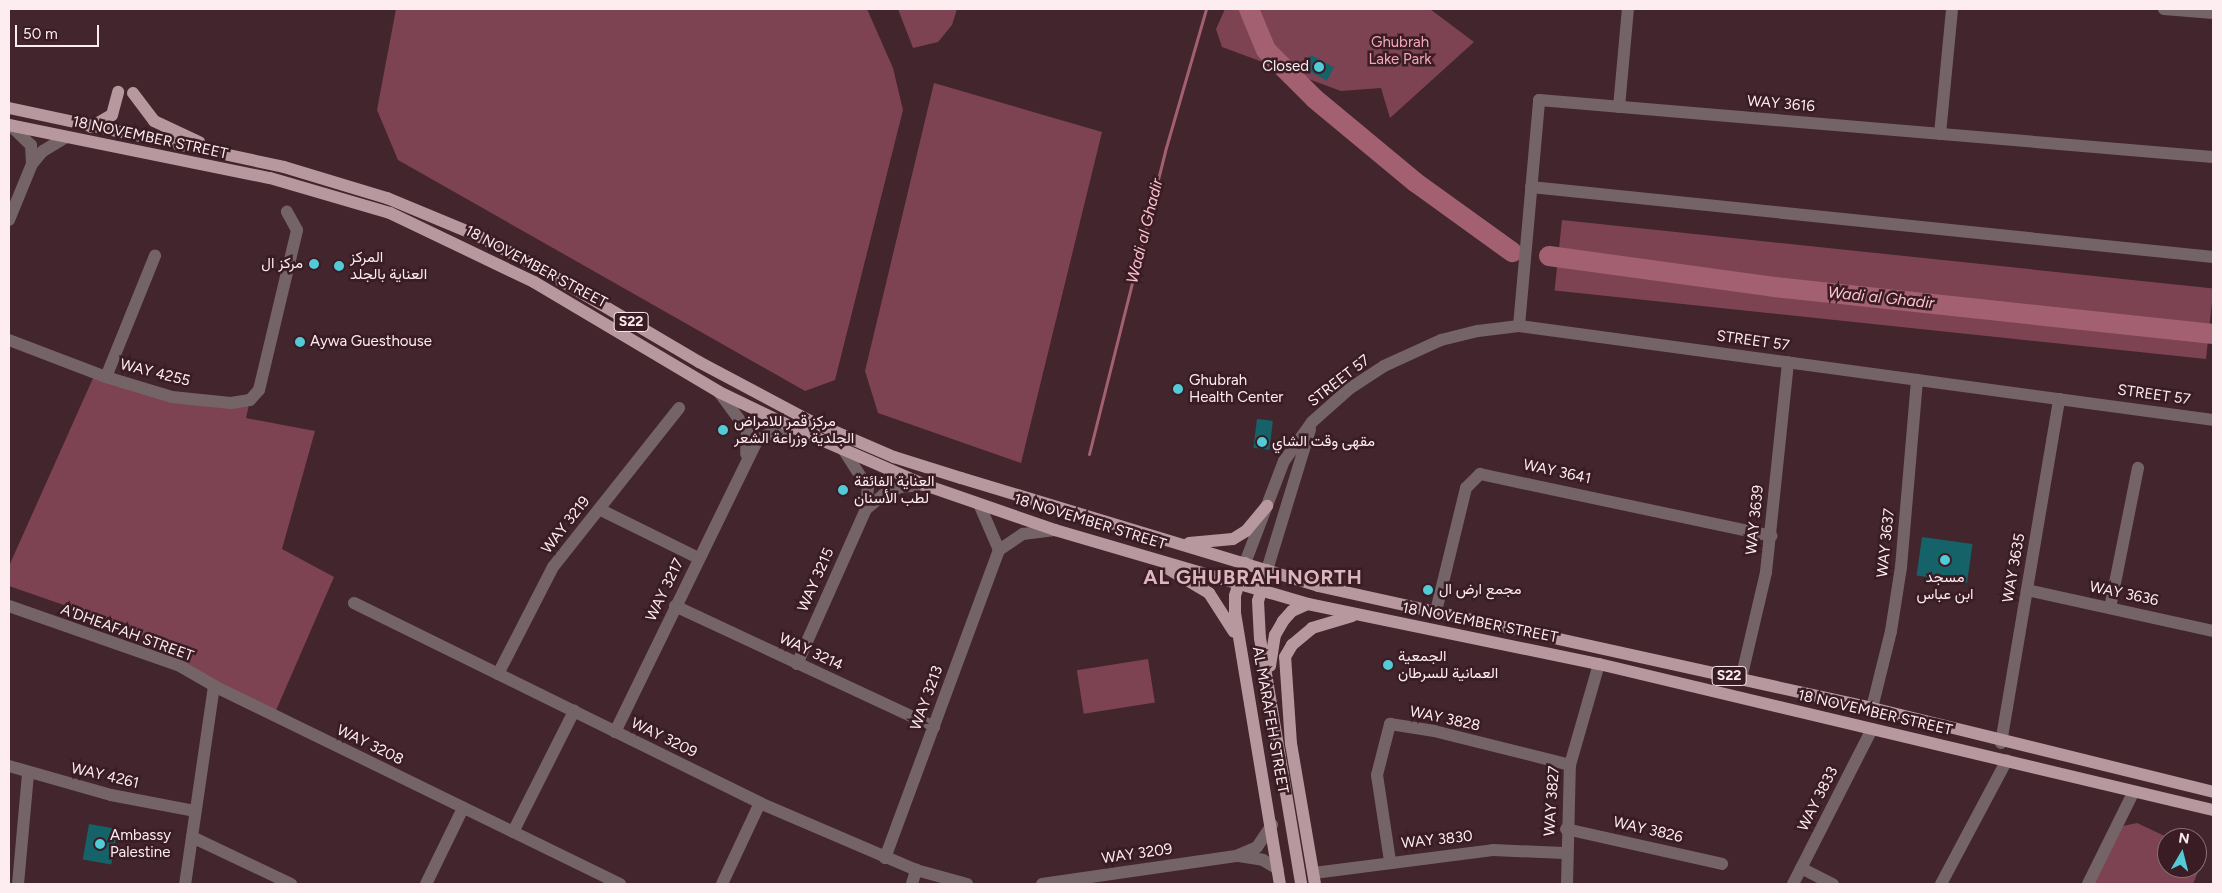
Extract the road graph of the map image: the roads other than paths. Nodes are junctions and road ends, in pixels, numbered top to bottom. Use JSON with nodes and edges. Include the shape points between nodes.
{"nodes":[{"id":1,"x":1628,"y":9,"type":"edge"},
{"id":2,"x":1952,"y":9,"type":"edge"},
{"id":3,"x":2171,"y":9,"type":"edge"},
{"id":4,"x":2213,"y":13,"type":"edge"},
{"id":5,"x":118,"y":92,"type":"dead end"},
{"id":6,"x":133,"y":93,"type":"dead end"},
{"id":7,"x":1619,"y":107,"type":"junction"},
{"id":8,"x":9,"y":108,"type":"edge"},
{"id":9,"x":9,"y":125,"type":"edge"},
{"id":10,"x":91,"y":127,"type":"junction"},
{"id":11,"x":1940,"y":134,"type":"junction"},
{"id":12,"x":66,"y":137,"type":"junction"},
{"id":13,"x":2213,"y":157,"type":"edge"},
{"id":14,"x":246,"y":159,"type":"junction"},
{"id":15,"x":32,"y":164,"type":"junction"},
{"id":16,"x":1531,"y":187,"type":"junction"},
{"id":17,"x":287,"y":212,"type":"dead end"},
{"id":18,"x":9,"y":220,"type":"edge"},
{"id":19,"x":156,"y":256,"type":"dead end"},
{"id":20,"x":2213,"y":257,"type":"edge"},
{"id":21,"x":1519,"y":326,"type":"junction"},
{"id":22,"x":9,"y":340,"type":"edge"},
{"id":23,"x":1788,"y":362,"type":"junction"},
{"id":24,"x":106,"y":377,"type":"junction"},
{"id":25,"x":1917,"y":380,"type":"junction"},
{"id":26,"x":719,"y":392,"type":"junction"},
{"id":27,"x":2059,"y":399,"type":"junction"},
{"id":28,"x":679,"y":408,"type":"dead end"},
{"id":29,"x":2213,"y":420,"type":"edge"},
{"id":30,"x":1312,"y":422,"type":"junction"},
{"id":31,"x":794,"y":428,"type":"junction"},
{"id":32,"x":845,"y":452,"type":"junction"},
{"id":33,"x":745,"y":462,"type":"junction"},
{"id":34,"x":2138,"y":468,"type":"dead end"},
{"id":35,"x":925,"y":486,"type":"junction"},
{"id":36,"x":980,"y":506,"type":"junction"},
{"id":37,"x":1267,"y":506,"type":"junction"},
{"id":38,"x":599,"y":509,"type":"junction"},
{"id":39,"x":866,"y":509,"type":"junction"},
{"id":40,"x":1055,"y":530,"type":"junction"},
{"id":41,"x":1771,"y":536,"type":"junction"},
{"id":42,"x":1178,"y":544,"type":"junction"},
{"id":43,"x":1000,"y":550,"type":"junction"},
{"id":44,"x":1141,"y":554,"type":"junction"},
{"id":45,"x":698,"y":558,"type":"junction"},
{"id":46,"x":1245,"y":563,"type":"junction"},
{"id":47,"x":1267,"y":570,"type":"junction"},
{"id":48,"x":1238,"y":584,"type":"junction"},
{"id":49,"x":2027,"y":590,"type":"junction"},
{"id":50,"x":1261,"y":591,"type":"junction"},
{"id":51,"x":354,"y":603,"type":"dead end"},
{"id":52,"x":1308,"y":604,"type":"junction"},
{"id":53,"x":9,"y":606,"type":"edge"},
{"id":54,"x":675,"y":606,"type":"junction"},
{"id":55,"x":2110,"y":608,"type":"junction"},
{"id":56,"x":1436,"y":611,"type":"junction"},
{"id":57,"x":1356,"y":615,"type":"junction"},
{"id":58,"x":2213,"y":631,"type":"edge"},
{"id":59,"x":1241,"y":648,"type":"junction"},
{"id":60,"x":796,"y":664,"type":"junction"},
{"id":61,"x":1599,"y":664,"type":"junction"},
{"id":62,"x":498,"y":674,"type":"junction"},
{"id":63,"x":1741,"y":678,"type":"junction"},
{"id":64,"x":1269,"y":683,"type":"junction"},
{"id":65,"x":214,"y":686,"type":"junction"},
{"id":66,"x":1872,"y":708,"type":"junction"},
{"id":67,"x":574,"y":711,"type":"junction"},
{"id":68,"x":934,"y":727,"type":"junction"},
{"id":69,"x":1872,"y":729,"type":"junction"},
{"id":70,"x":615,"y":732,"type":"junction"},
{"id":71,"x":2001,"y":743,"type":"junction"},
{"id":72,"x":2007,"y":760,"type":"junction"},
{"id":73,"x":1570,"y":765,"type":"junction"},
{"id":74,"x":9,"y":766,"type":"edge"},
{"id":75,"x":28,"y":774,"type":"junction"},
{"id":76,"x":2213,"y":792,"type":"edge"},
{"id":77,"x":2134,"y":793,"type":"junction"},
{"id":78,"x":760,"y":803,"type":"junction"},
{"id":79,"x":463,"y":808,"type":"junction"},
{"id":80,"x":2213,"y":810,"type":"edge"},
{"id":81,"x":196,"y":811,"type":"junction"},
{"id":82,"x":1272,"y":826,"type":"junction"},
{"id":83,"x":1566,"y":829,"type":"junction"},
{"id":84,"x":513,"y":832,"type":"junction"},
{"id":85,"x":192,"y":837,"type":"junction"},
{"id":86,"x":1564,"y":853,"type":"junction"},
{"id":87,"x":1236,"y":856,"type":"junction"},
{"id":88,"x":885,"y":858,"type":"junction"},
{"id":89,"x":1390,"y":861,"type":"junction"},
{"id":90,"x":1722,"y":864,"type":"dead end"},
{"id":91,"x":1801,"y":868,"type":"junction"},
{"id":92,"x":1278,"y":869,"type":"junction"},
{"id":93,"x":916,"y":870,"type":"junction"},
{"id":94,"x":1315,"y":879,"type":"edge"},
{"id":95,"x":18,"y":884,"type":"edge"},
{"id":96,"x":185,"y":884,"type":"edge"},
{"id":97,"x":291,"y":884,"type":"edge"},
{"id":98,"x":426,"y":884,"type":"edge"},
{"id":99,"x":620,"y":884,"type":"edge"},
{"id":100,"x":722,"y":884,"type":"edge"},
{"id":101,"x":912,"y":884,"type":"edge"},
{"id":102,"x":967,"y":884,"type":"edge"},
{"id":103,"x":1042,"y":884,"type":"edge"},
{"id":104,"x":1280,"y":884,"type":"edge"},
{"id":105,"x":1301,"y":884,"type":"edge"},
{"id":106,"x":1566,"y":884,"type":"edge"},
{"id":107,"x":1793,"y":884,"type":"edge"},
{"id":108,"x":1834,"y":884,"type":"edge"},
{"id":109,"x":1941,"y":884,"type":"edge"},
{"id":110,"x":2088,"y":884,"type":"edge"}],
"edges":[{"from":1,"to":7,"type":"street"},
{"from":2,"to":11,"type":"street"},
{"from":3,"to":4,"type":"street"},
{"from":5,"to":10,"type":"main road","via":[[112,115]]},
{"from":6,"to":14,"type":"main road","via":[[142,109],[168,130]]},
{"from":7,"to":11,"type":"street","name":"WAY 3616"},
{"from":7,"to":16,"type":"street","name":"WAY 3616","via":[[1539,100]]},
{"from":8,"to":10,"type":"main road","name":"18 NOVEMBER STREET","number":"S22"},
{"from":9,"to":12,"type":"main road","name":"18 NOVEMBER STREET","number":"S22"},
{"from":9,"to":15,"type":"street","via":[[31,145]]},
{"from":10,"to":14,"type":"main road","name":"18 NOVEMBER STREET","number":"S22"},
{"from":11,"to":13,"type":"street","name":"WAY 3616"},
{"from":12,"to":15,"type":"street","via":[[43,151]]},
{"from":12,"to":26,"type":"main road","name":"18 NOVEMBER STREET","number":"S22","via":[[270,178],[390,213],[534,282]]},
{"from":14,"to":42,"type":"main road","name":"18 NOVEMBER STREET","number":"S22","via":[[356,187],[476,235],[772,402],[894,457]]},
{"from":15,"to":18,"type":"street"},
{"from":16,"to":20,"type":"street"},
{"from":16,"to":21,"type":"street","name":"WAY 3616"},
{"from":17,"to":24,"type":"street","name":"WAY 4255","via":[[298,230],[259,390],[250,400],[231,403],[172,397]]},
{"from":19,"to":24,"type":"street"},
{"from":21,"to":23,"type":"street","name":"STREET 57"},
{"from":21,"to":30,"type":"street","name":"STREET 57","via":[[1469,334],[1414,352],[1364,378]]},
{"from":22,"to":24,"type":"street","name":"WAY 4255"},
{"from":23,"to":25,"type":"street","name":"STREET 57"},
{"from":23,"to":41,"type":"street","name":"WAY 3639"},
{"from":25,"to":27,"type":"street","name":"STREET 57"},
{"from":25,"to":66,"type":"street","name":"WAY 3637","via":[[1901,567],[1891,631]]},
{"from":26,"to":31,"type":"main road","name":"18 NOVEMBER STREET","number":"S22"},
{"from":26,"to":33,"type":"street","name":"WAY 3217","via":[[747,430]]},
{"from":27,"to":29,"type":"street","name":"STREET 57"},
{"from":27,"to":49,"type":"street","name":"WAY 3635"},
{"from":28,"to":38,"type":"street","name":"WAY 3219"},
{"from":30,"to":37,"type":"street","name":"STREET 57","via":[[1284,461]]},
{"from":30,"to":47,"type":"street","name":"STREET 57"},
{"from":31,"to":32,"type":"main road","name":"18 NOVEMBER STREET","number":"S22"},
{"from":31,"to":33,"type":"street","name":"WAY 3217","via":[[770,433],[757,441]]},
{"from":32,"to":35,"type":"main road","name":"18 NOVEMBER STREET","number":"S22"},
{"from":32,"to":39,"type":"street","name":"WAY 3215","via":[[868,488]]},
{"from":33,"to":45,"type":"street","name":"WAY 3217"},
{"from":34,"to":55,"type":"street"},
{"from":35,"to":36,"type":"main road","name":"18 NOVEMBER STREET","number":"S22"},
{"from":35,"to":39,"type":"street","name":"WAY 3215","via":[[900,487],[883,494]]},
{"from":36,"to":40,"type":"main road","name":"18 NOVEMBER STREET","number":"S22"},
{"from":36,"to":43,"type":"street"},
{"from":37,"to":42,"type":"main road","via":[[1246,531],[1233,539]]},
{"from":37,"to":46,"type":"street","name":"STREET 57"},
{"from":38,"to":45,"type":"street"},
{"from":38,"to":62,"type":"street","name":"WAY 3219","via":[[553,567]]},
{"from":39,"to":60,"type":"street","name":"WAY 3215"},
{"from":40,"to":43,"type":"street","via":[[1023,534]]},
{"from":40,"to":44,"type":"main road","name":"18 NOVEMBER STREET","number":"S22"},
{"from":41,"to":56,"type":"street","name":"WAY 3641","via":[[1480,474],[1466,488]]},
{"from":41,"to":63,"type":"street","name":"WAY 3639"},
{"from":42,"to":46,"type":"main road","name":"18 NOVEMBER STREET","number":"S22"},
{"from":43,"to":68,"type":"street","name":"WAY 3213"},
{"from":44,"to":48,"type":"main road","name":"18 NOVEMBER STREET","number":"S22"},
{"from":44,"to":59,"type":"main road","via":[[1209,593],[1223,610]]},
{"from":45,"to":54,"type":"street","name":"WAY 3217"},
{"from":46,"to":47,"type":"main road","name":"18 NOVEMBER STREET","number":"S22"},
{"from":46,"to":48,"type":"main road","name":"AL MARAFEH STREET"},
{"from":47,"to":50,"type":"main road","name":"AL MARAFEH STREET"},
{"from":47,"to":56,"type":"main road","name":"18 NOVEMBER STREET","number":"S22","via":[[1318,586]]},
{"from":48,"to":50,"type":"main road","name":"18 NOVEMBER STREET","number":"S22"},
{"from":48,"to":59,"type":"main road","name":"AL MARAFEH STREET","via":[[1235,613]]},
{"from":49,"to":55,"type":"street","name":"WAY 3636"},
{"from":49,"to":71,"type":"street","name":"WAY 3635"},
{"from":50,"to":52,"type":"main road","name":"18 NOVEMBER STREET","number":"S22"},
{"from":50,"to":64,"type":"main road","name":"AL MARAFEH STREET","via":[[1258,617]]},
{"from":51,"to":62,"type":"street","name":"WAY 3209"},
{"from":52,"to":57,"type":"main road","name":"18 NOVEMBER STREET","number":"S22"},
{"from":52,"to":64,"type":"main road","via":[[1292,611],[1275,635]]},
{"from":53,"to":65,"type":"street","name":"A'DHEAFAH STREET","via":[[180,666]]},
{"from":54,"to":60,"type":"street","name":"WAY 3214"},
{"from":54,"to":70,"type":"street","name":"WAY 3217"},
{"from":55,"to":58,"type":"street","name":"WAY 3636"},
{"from":56,"to":63,"type":"main road","name":"18 NOVEMBER STREET","number":"S22"},
{"from":57,"to":61,"type":"main road","name":"18 NOVEMBER STREET","number":"S22"},
{"from":57,"to":94,"type":"main road","via":[[1312,628],[1292,645],[1285,657],[1290,744]]},
{"from":59,"to":82,"type":"main road","name":"AL MARAFEH STREET"},
{"from":60,"to":68,"type":"street","name":"WAY 3214"},
{"from":61,"to":69,"type":"main road","name":"18 NOVEMBER STREET","number":"S22"},
{"from":61,"to":73,"type":"street","name":"WAY 3827"},
{"from":62,"to":67,"type":"street","name":"WAY 3209"},
{"from":63,"to":66,"type":"main road","name":"18 NOVEMBER STREET","number":"S22"},
{"from":64,"to":105,"type":"main road","name":"AL MARAFEH STREET"},
{"from":65,"to":79,"type":"street","name":"WAY 3208"},
{"from":65,"to":81,"type":"street"},
{"from":66,"to":71,"type":"main road","name":"18 NOVEMBER STREET","number":"S22"},
{"from":67,"to":70,"type":"street","name":"WAY 3209"},
{"from":67,"to":84,"type":"street"},
{"from":68,"to":88,"type":"street","name":"WAY 3213"},
{"from":69,"to":72,"type":"main road","name":"18 NOVEMBER STREET","number":"S22"},
{"from":69,"to":91,"type":"street","name":"WAY 3833"},
{"from":70,"to":78,"type":"street","name":"WAY 3209"},
{"from":71,"to":76,"type":"main road","name":"18 NOVEMBER STREET","number":"S22"},
{"from":72,"to":77,"type":"main road","name":"18 NOVEMBER STREET","number":"S22"},
{"from":72,"to":109,"type":"street"},
{"from":73,"to":83,"type":"street","name":"WAY 3827"},
{"from":73,"to":89,"type":"street","name":"WAY 3828","via":[[1434,731],[1390,724],[1377,775]]},
{"from":74,"to":75,"type":"street","name":"WAY 4261"},
{"from":75,"to":81,"type":"street","name":"WAY 4261"},
{"from":75,"to":95,"type":"street"},
{"from":77,"to":80,"type":"main road","name":"18 NOVEMBER STREET","number":"S22"},
{"from":77,"to":110,"type":"street"},
{"from":78,"to":88,"type":"street","name":"WAY 3209"},
{"from":78,"to":100,"type":"street"},
{"from":79,"to":84,"type":"street","name":"WAY 3208"},
{"from":79,"to":98,"type":"street"},
{"from":81,"to":85,"type":"street"},
{"from":82,"to":87,"type":"street","name":"WAY 3209","via":[[1257,847]]},
{"from":82,"to":92,"type":"main road","name":"AL MARAFEH STREET"},
{"from":83,"to":86,"type":"street","name":"WAY 3827"},
{"from":83,"to":90,"type":"street","name":"WAY 3826"},
{"from":84,"to":99,"type":"street","name":"WAY 3208"},
{"from":85,"to":96,"type":"street"},
{"from":85,"to":97,"type":"street"},
{"from":86,"to":89,"type":"street","name":"WAY 3830","via":[[1493,850]]},
{"from":86,"to":106,"type":"street","name":"WAY 3827"},
{"from":87,"to":92,"type":"street","name":"WAY 3209","via":[[1263,860]]},
{"from":87,"to":103,"type":"street","name":"WAY 3209"},
{"from":88,"to":93,"type":"street","name":"WAY 3209"},
{"from":89,"to":94,"type":"street","name":"WAY 3830"},
{"from":91,"to":107,"type":"street","name":"WAY 3833"},
{"from":91,"to":108,"type":"street"},
{"from":92,"to":104,"type":"main road","name":"AL MARAFEH STREET"},
{"from":93,"to":101,"type":"street"},
{"from":93,"to":102,"type":"street","name":"WAY 3209"}]}
